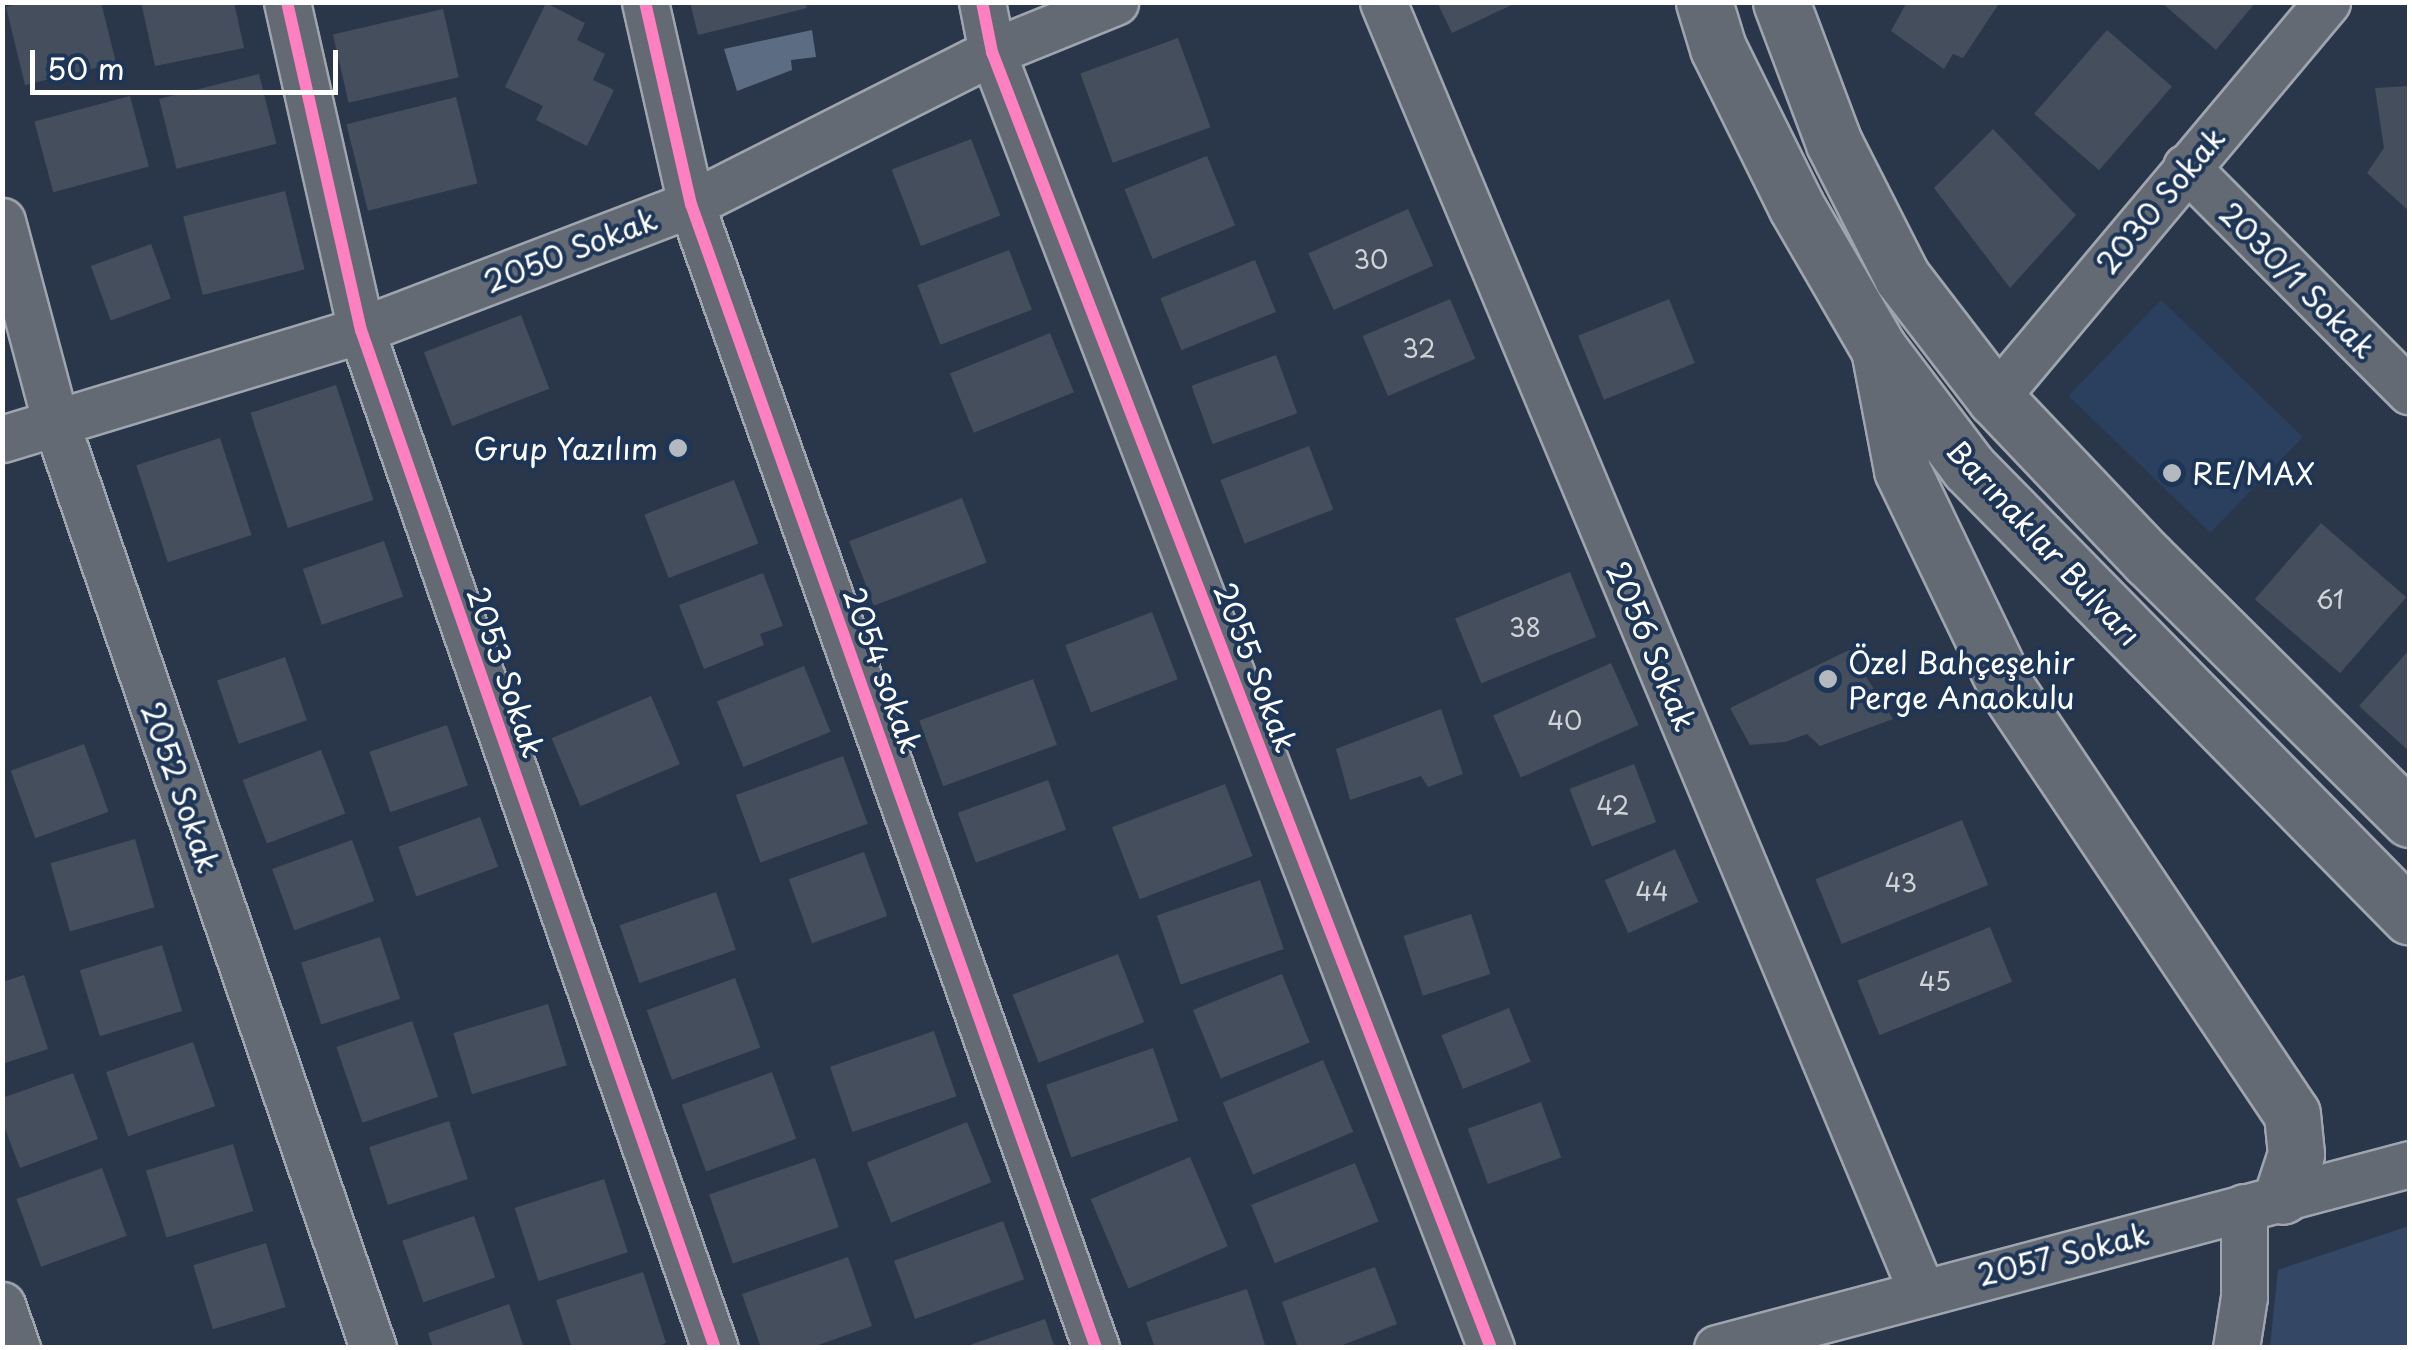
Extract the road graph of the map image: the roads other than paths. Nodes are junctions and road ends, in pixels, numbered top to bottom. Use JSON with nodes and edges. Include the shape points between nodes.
{"nodes":[{"id":1,"x":287,"y":2,"type":"edge"},
{"id":2,"x":645,"y":2,"type":"edge"},
{"id":3,"x":982,"y":2,"type":"edge"},
{"id":4,"x":1115,"y":2,"type":"edge"},
{"id":5,"x":1383,"y":2,"type":"edge"},
{"id":6,"x":1704,"y":2,"type":"edge"},
{"id":7,"x":1781,"y":2,"type":"edge"},
{"id":8,"x":2327,"y":2,"type":"edge"},
{"id":9,"x":992,"y":52,"type":"junction"},
{"id":10,"x":2186,"y":167,"type":"junction"},
{"id":11,"x":692,"y":204,"type":"junction"},
{"id":12,"x":2,"y":221,"type":"edge"},
{"id":13,"x":361,"y":330,"type":"junction"},
{"id":14,"x":1879,"y":349,"type":"junction"},
{"id":15,"x":2410,"y":392,"type":"edge"},
{"id":16,"x":1995,"y":398,"type":"junction"},
{"id":17,"x":55,"y":420,"type":"junction"},
{"id":18,"x":2,"y":440,"type":"edge"},
{"id":19,"x":2410,"y":819,"type":"edge"},
{"id":20,"x":2410,"y":917,"type":"edge"},
{"id":21,"x":2410,"y":1164,"type":"edge"},
{"id":22,"x":2263,"y":1201,"type":"junction"},
{"id":23,"x":1921,"y":1290,"type":"junction"},
{"id":24,"x":2,"y":1305,"type":"edge"},
{"id":25,"x":1761,"y":1342,"type":"edge"},
{"id":26,"x":16,"y":1348,"type":"edge"},
{"id":27,"x":374,"y":1348,"type":"edge"},
{"id":28,"x":714,"y":1348,"type":"edge"},
{"id":29,"x":1096,"y":1348,"type":"edge"},
{"id":30,"x":1491,"y":1348,"type":"edge"},
{"id":31,"x":1717,"y":1348,"type":"edge"},
{"id":32,"x":2236,"y":1348,"type":"edge"}],
"edges":[{"from":1,"to":13,"type":"street","name":"2053 Sokak"},
{"from":2,"to":11,"type":"street","name":"2054 sokak"},
{"from":3,"to":9,"type":"street","name":"2055 Sokak"},
{"from":4,"to":9,"type":"street","name":"2050 Sokak"},
{"from":5,"to":23,"type":"street","name":"2056 Sokak"},
{"from":6,"to":14,"type":"main road","name":"Barınaklar Bulvarı","via":[[1718,48],[1796,206]]},
{"from":7,"to":16,"type":"main road","name":"Barınaklar Bulvarı","via":[[1834,143],[1902,277]]},
{"from":8,"to":10,"type":"street","name":"2030 Sokak"},
{"from":9,"to":11,"type":"street","name":"2050 Sokak"},
{"from":9,"to":30,"type":"street","name":"2055 Sokak"},
{"from":10,"to":15,"type":"street","name":"2030/1 Sokak"},
{"from":10,"to":16,"type":"street","name":"2030 Sokak"},
{"from":11,"to":13,"type":"street","name":"2050 Sokak"},
{"from":11,"to":29,"type":"street","name":"2054 sokak"},
{"from":12,"to":17,"type":"street","name":"2052 Sokak"},
{"from":13,"to":17,"type":"street","name":"2050 Sokak"},
{"from":13,"to":28,"type":"street","name":"2053 Sokak"},
{"from":14,"to":20,"type":"main road","name":"Barınaklar Bulvarı","via":[[1996,499]]},
{"from":14,"to":22,"type":"main road","via":[[1902,470],[2008,690],[2292,1114],[2296,1154]]},
{"from":16,"to":19,"type":"main road","name":"Barınaklar Bulvarı"},
{"from":17,"to":18,"type":"street","name":"2050 Sokak"},
{"from":17,"to":27,"type":"street","name":"2052 Sokak"},
{"from":21,"to":22,"type":"street","name":"2057 Sokak"},
{"from":22,"to":23,"type":"street","name":"2057 Sokak"},
{"from":22,"to":32,"type":"street"},
{"from":23,"to":25,"type":"street","name":"2057 Sokak"},
{"from":24,"to":26,"type":"street"},
{"from":25,"to":31,"type":"street","name":"2057 Sokak"}]}
